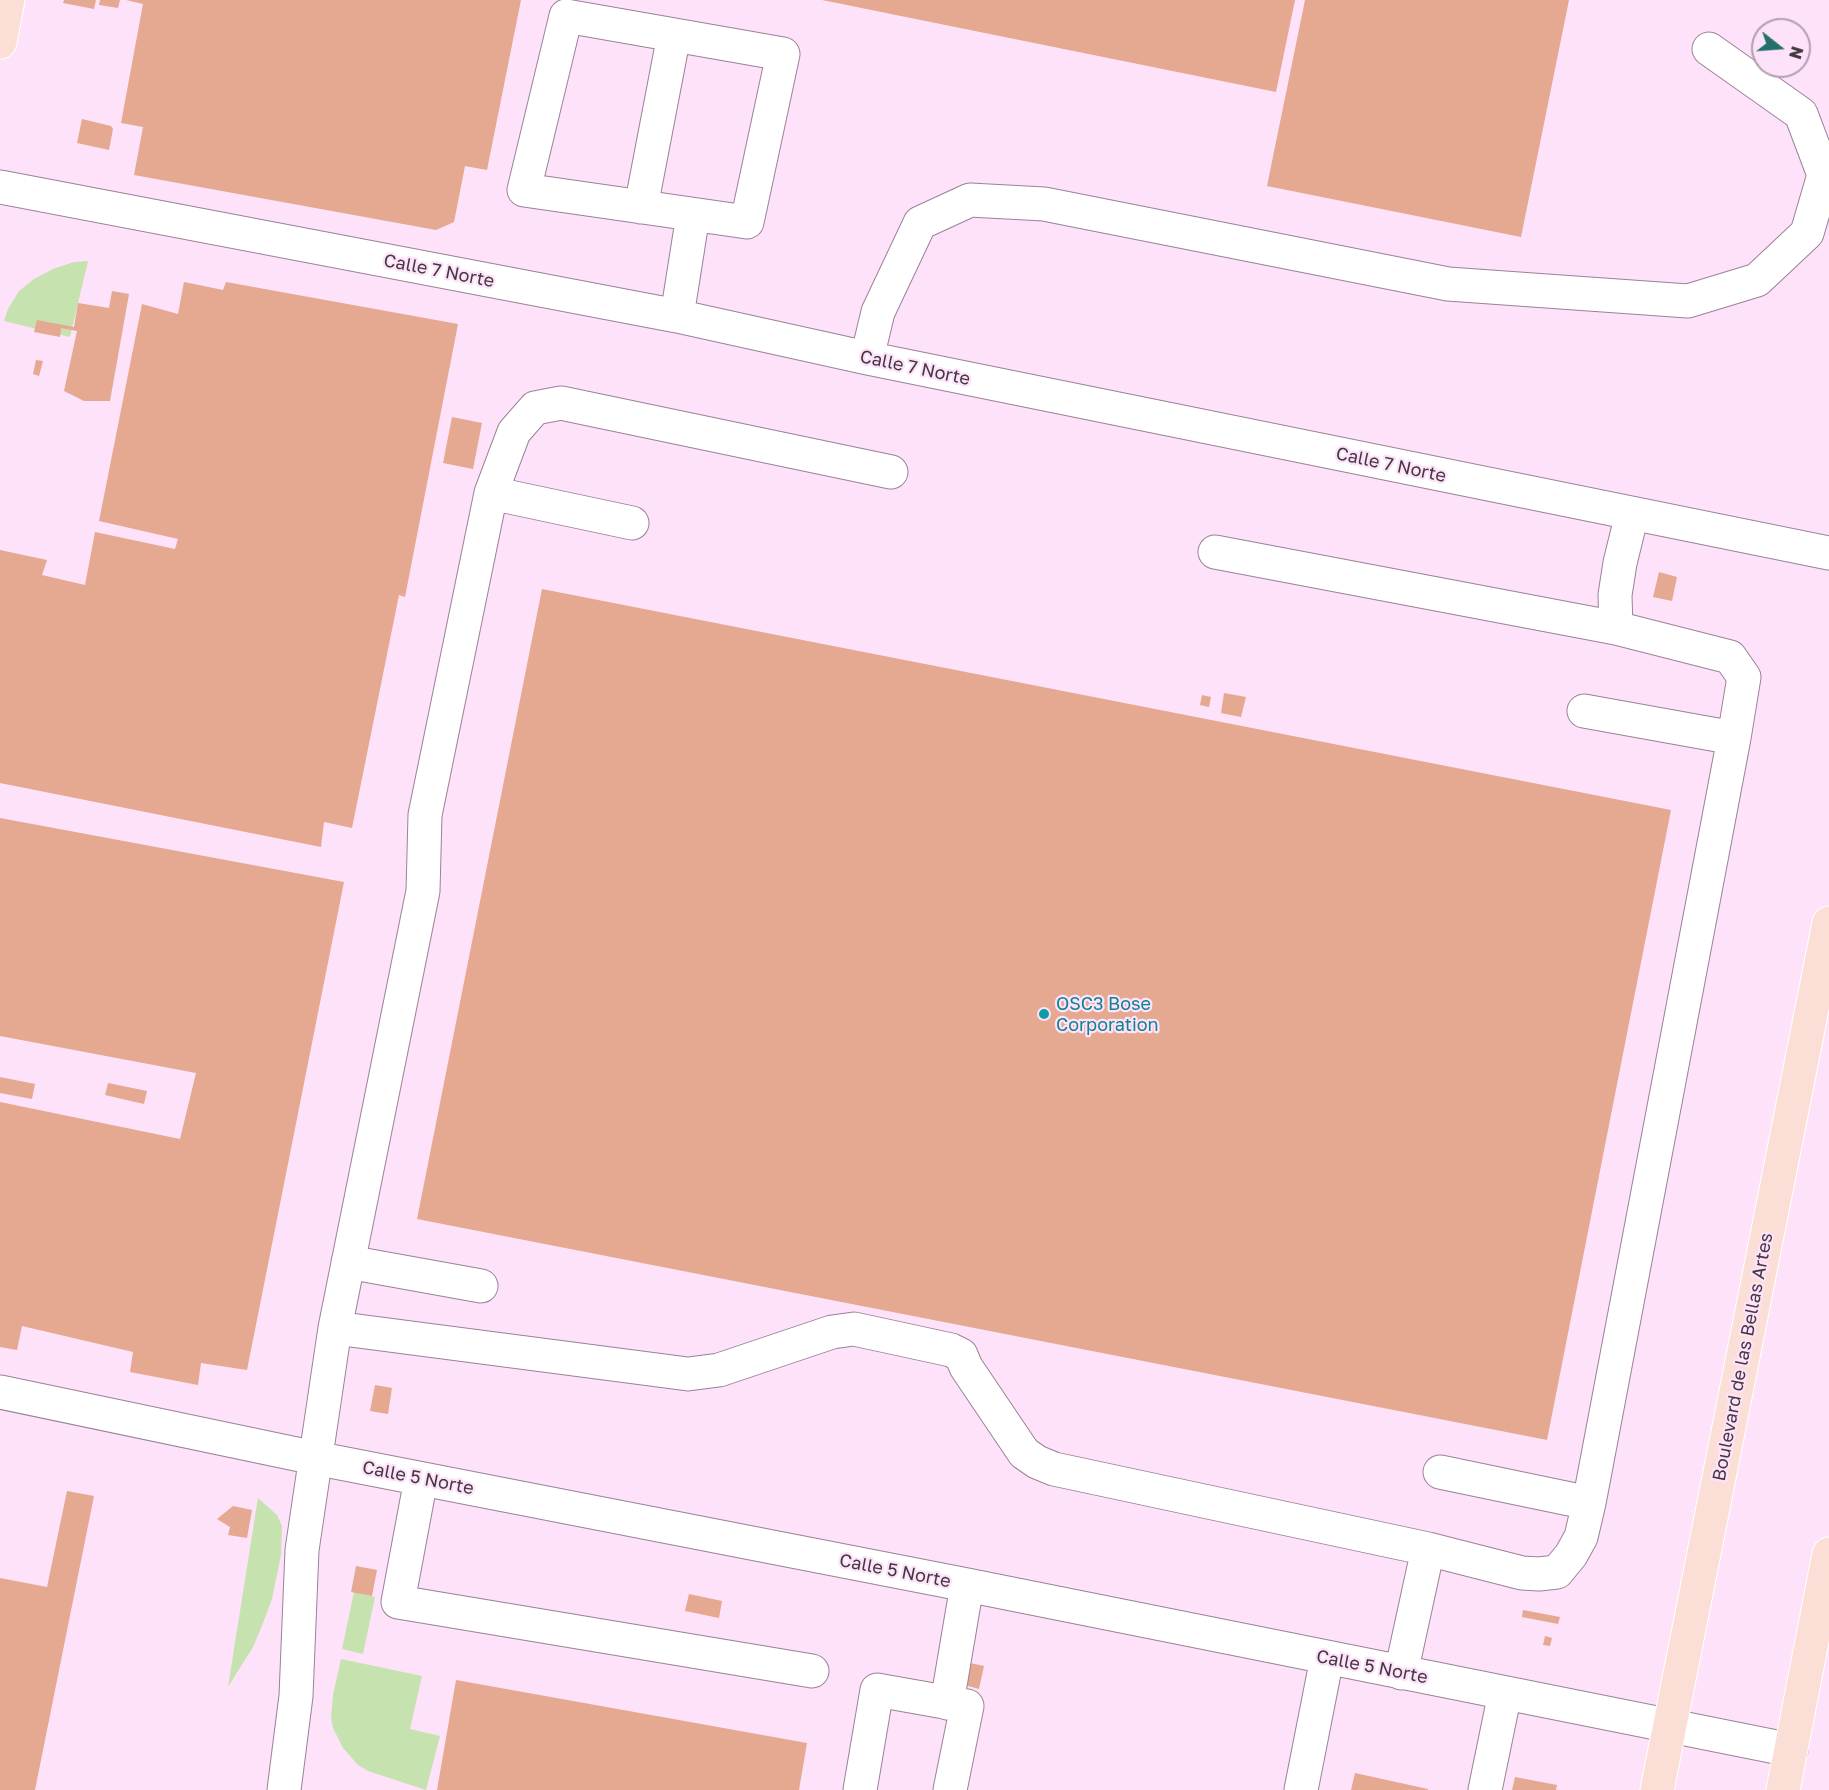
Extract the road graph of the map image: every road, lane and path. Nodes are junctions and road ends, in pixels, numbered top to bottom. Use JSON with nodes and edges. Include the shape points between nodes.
{"nodes":[{"id":1,"x":8,"y":0,"type":"edge"},
{"id":2,"x":568,"y":8,"type":"edge"},
{"id":3,"x":674,"y":35,"type":"junction"},
{"id":4,"x":0,"y":42,"type":"edge"},
{"id":5,"x":1709,"y":49,"type":"dead end"},
{"id":6,"x":0,"y":187,"type":"edge"},
{"id":7,"x":641,"y":207,"type":"junction"},
{"id":8,"x":693,"y":215,"type":"junction"},
{"id":9,"x":677,"y":316,"type":"junction"},
{"id":10,"x":867,"y":358,"type":"junction"},
{"id":11,"x":891,"y":472,"type":"dead end"},
{"id":12,"x":491,"y":493,"type":"junction"},
{"id":13,"x":1632,"y":514,"type":"junction"},
{"id":14,"x":632,"y":523,"type":"dead end"},
{"id":15,"x":1215,"y":552,"type":"dead end"},
{"id":16,"x":1829,"y":553,"type":"edge"},
{"id":17,"x":1616,"y":628,"type":"junction"},
{"id":18,"x":1584,"y":711,"type":"dead end"},
{"id":19,"x":1734,"y":738,"type":"junction"},
{"id":20,"x":1829,"y":923,"type":"edge"},
{"id":21,"x":1816,"y":1059,"type":"edge"},
{"id":22,"x":348,"y":1262,"type":"junction"},
{"id":23,"x":481,"y":1286,"type":"dead end"},
{"id":24,"x":335,"y":1328,"type":"junction"},
{"id":25,"x":0,"y":1392,"type":"edge"},
{"id":26,"x":315,"y":1458,"type":"junction"},
{"id":27,"x":1440,"y":1472,"type":"dead end"},
{"id":28,"x":421,"y":1479,"type":"junction"},
{"id":29,"x":1589,"y":1503,"type":"junction"},
{"id":30,"x":1428,"y":1549,"type":"junction"},
{"id":31,"x":1829,"y":1554,"type":"edge"},
{"id":32,"x":967,"y":1585,"type":"junction"},
{"id":33,"x":1327,"y":1658,"type":"junction"},
{"id":34,"x":812,"y":1671,"type":"dead end"},
{"id":35,"x":1401,"y":1672,"type":"junction"},
{"id":36,"x":1504,"y":1693,"type":"junction"},
{"id":37,"x":947,"y":1702,"type":"junction"},
{"id":38,"x":1670,"y":1725,"type":"junction"},
{"id":39,"x":1791,"y":1750,"type":"junction"},
{"id":40,"x":284,"y":1790,"type":"edge"},
{"id":41,"x":860,"y":1790,"type":"edge"},
{"id":42,"x":950,"y":1790,"type":"edge"},
{"id":43,"x":1301,"y":1790,"type":"edge"},
{"id":44,"x":1485,"y":1790,"type":"edge"},
{"id":45,"x":1657,"y":1790,"type":"edge"},
{"id":46,"x":1783,"y":1790,"type":"edge"}],
"edges":[{"from":1,"to":4,"type":"main road"},
{"from":2,"to":3,"type":"street"},
{"from":2,"to":7,"type":"street","via":[[524,190]]},
{"from":3,"to":7,"type":"street"},
{"from":3,"to":8,"type":"street","via":[[783,54],[747,222]]},
{"from":5,"to":10,"type":"street","via":[[1801,114],[1824,176],[1807,233],[1757,280],[1688,301],[1448,284],[1044,204],[970,200],[920,223],[878,312]]},
{"from":6,"to":9,"type":"street","name":"Calle 7 Norte"},
{"from":7,"to":8,"type":"street"},
{"from":8,"to":9,"type":"street"},
{"from":9,"to":10,"type":"street","name":"Calle 7 Norte"},
{"from":10,"to":13,"type":"street","name":"Calle 7 Norte"},
{"from":11,"to":12,"type":"street","via":[[561,403],[535,408],[514,432]]},
{"from":12,"to":14,"type":"street"},
{"from":12,"to":22,"type":"street","via":[[425,815],[423,891]]},
{"from":13,"to":16,"type":"street","name":"Calle 7 Norte"},
{"from":13,"to":17,"type":"street","via":[[1620,563]]},
{"from":15,"to":17,"type":"street"},
{"from":17,"to":19,"type":"street","via":[[1730,657],[1744,678]]},
{"from":18,"to":19,"type":"street"},
{"from":19,"to":29,"type":"street"},
{"from":20,"to":21,"type":"main road","name":"Boulevard de las Bellas Artes"},
{"from":21,"to":38,"type":"main road","name":"Boulevard de las Bellas Artes"},
{"from":22,"to":23,"type":"street"},
{"from":22,"to":24,"type":"street"},
{"from":24,"to":26,"type":"street"},
{"from":24,"to":30,"type":"street","via":[[688,1374],[719,1370],[832,1332],[854,1329],[961,1355],[1024,1452],[1054,1469]]},
{"from":25,"to":26,"type":"street","name":"Calle 5 Norte"},
{"from":26,"to":28,"type":"street","name":"Calle 5 Norte"},
{"from":26,"to":40,"type":"street","via":[[302,1550],[297,1696]]},
{"from":27,"to":29,"type":"street"},
{"from":28,"to":32,"type":"street","name":"Calle 5 Norte"},
{"from":28,"to":34,"type":"street","via":[[398,1602]]},
{"from":29,"to":30,"type":"street","via":[[1581,1537],[1557,1572],[1522,1573]]},
{"from":30,"to":35,"type":"street"},
{"from":31,"to":39,"type":"main road"},
{"from":32,"to":33,"type":"street","name":"Calle 5 Norte"},
{"from":32,"to":37,"type":"street"},
{"from":33,"to":35,"type":"street","name":"Calle 5 Norte"},
{"from":33,"to":43,"type":"street"},
{"from":35,"to":36,"type":"street","name":"Calle 5 Norte"},
{"from":36,"to":38,"type":"street","name":"Calle 5 Norte"},
{"from":36,"to":44,"type":"street"},
{"from":37,"to":41,"type":"street","via":[[877,1690]]},
{"from":37,"to":42,"type":"street","via":[[967,1706]]},
{"from":38,"to":39,"type":"street","name":"Calle 5 Norte"},
{"from":38,"to":45,"type":"main road","name":"Boulevard de las Bellas Artes"},
{"from":39,"to":46,"type":"main road"}]}
